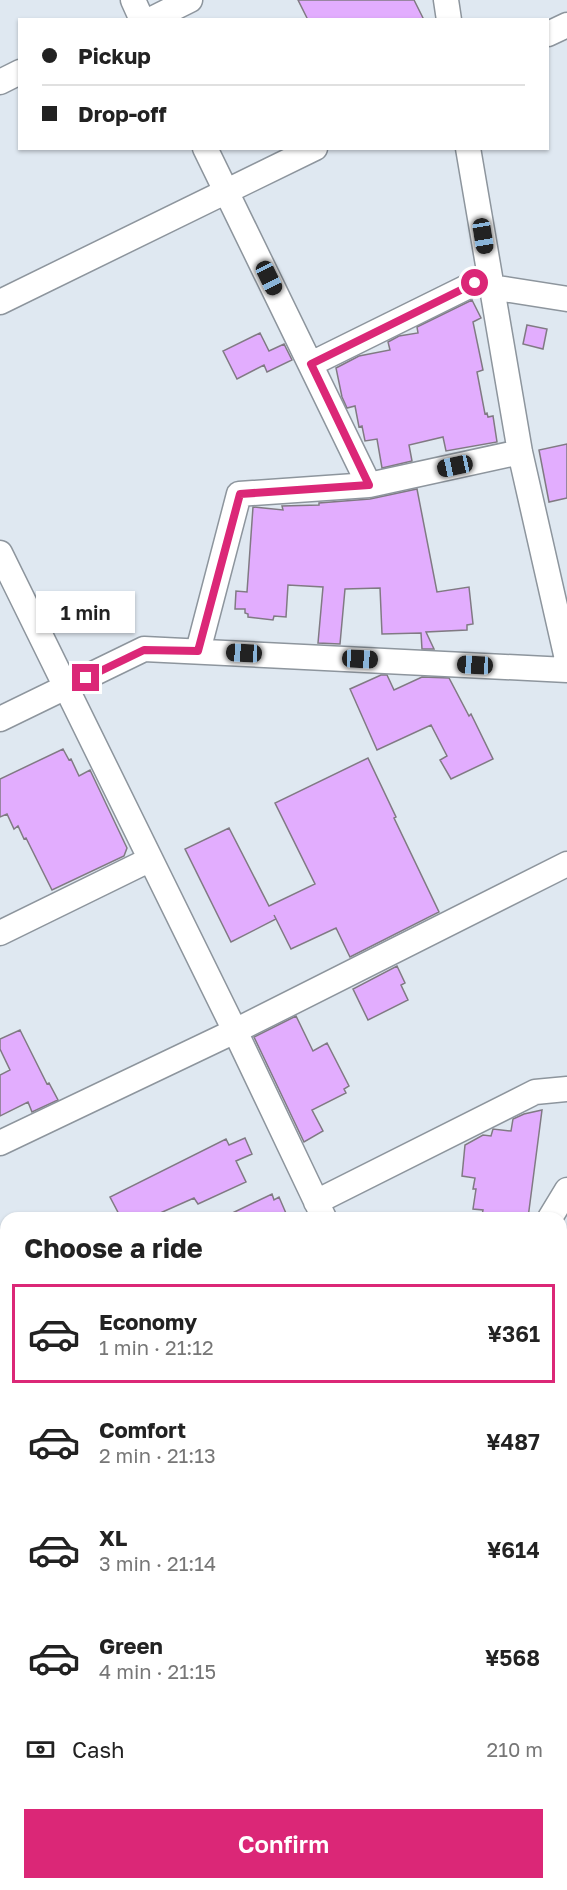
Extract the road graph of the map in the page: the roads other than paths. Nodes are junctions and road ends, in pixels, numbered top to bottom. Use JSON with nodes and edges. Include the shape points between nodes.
{"nodes":[{"id":1,"x":190,"y":0,"type":"edge"},
{"id":2,"x":446,"y":0,"type":"edge"},
{"id":3,"x":139,"y":15,"type":"edge"},
{"id":4,"x":449,"y":18,"type":"edge"},
{"id":5,"x":567,"y":25,"type":"edge"},
{"id":6,"x":549,"y":34,"type":"edge"},
{"id":7,"x":18,"y":73,"type":"edge"},
{"id":8,"x":0,"y":82,"type":"edge"},
{"id":9,"x":207,"y":150,"type":"edge"},
{"id":10,"x":311,"y":150,"type":"edge"},
{"id":11,"x":468,"y":150,"type":"edge"},
{"id":12,"x":227,"y":192,"type":"junction"},
{"id":13,"x":490,"y":284,"type":"junction"},
{"id":14,"x":567,"y":299,"type":"edge"},
{"id":15,"x":0,"y":302,"type":"edge"},
{"id":16,"x":311,"y":364,"type":"junction"},
{"id":17,"x":520,"y":452,"type":"junction"},
{"id":18,"x":369,"y":485,"type":"junction"},
{"id":19,"x":0,"y":553,"type":"edge"},
{"id":20,"x":198,"y":651,"type":"junction"},
{"id":21,"x":567,"y":659,"type":"edge"},
{"id":22,"x":567,"y":670,"type":"edge"},
{"id":23,"x":66,"y":687,"type":"junction"},
{"id":24,"x":0,"y":719,"type":"edge"},
{"id":25,"x":149,"y":860,"type":"junction"},
{"id":26,"x":567,"y":864,"type":"edge"},
{"id":27,"x":0,"y":933,"type":"edge"},
{"id":28,"x":235,"y":1031,"type":"junction"},
{"id":29,"x":567,"y":1089,"type":"edge"},
{"id":30,"x":0,"y":1143,"type":"edge"},
{"id":31,"x":567,"y":1190,"type":"edge"},
{"id":32,"x":320,"y":1210,"type":"edge"},
{"id":33,"x":554,"y":1212,"type":"edge"}],
"edges":[{"from":1,"to":3,"type":"street"},
{"from":2,"to":4,"type":"street"},
{"from":5,"to":6,"type":"street"},
{"from":7,"to":8,"type":"street"},
{"from":9,"to":12,"type":"street"},
{"from":10,"to":12,"type":"street"},
{"from":11,"to":13,"type":"street"},
{"from":12,"to":15,"type":"street"},
{"from":12,"to":16,"type":"street"},
{"from":13,"to":14,"type":"street"},
{"from":13,"to":16,"type":"street","via":[[475,283]]},
{"from":13,"to":17,"type":"street"},
{"from":16,"to":18,"type":"street"},
{"from":17,"to":18,"type":"street"},
{"from":17,"to":21,"type":"street"},
{"from":18,"to":20,"type":"street","via":[[240,494]]},
{"from":19,"to":23,"type":"street"},
{"from":20,"to":22,"type":"street"},
{"from":20,"to":23,"type":"street","via":[[144,650]]},
{"from":23,"to":24,"type":"street"},
{"from":23,"to":25,"type":"street"},
{"from":25,"to":27,"type":"street"},
{"from":25,"to":28,"type":"street"},
{"from":26,"to":28,"type":"street"},
{"from":28,"to":30,"type":"street"},
{"from":28,"to":32,"type":"street"},
{"from":29,"to":32,"type":"street","via":[[535,1092]]},
{"from":31,"to":33,"type":"street"}]}
